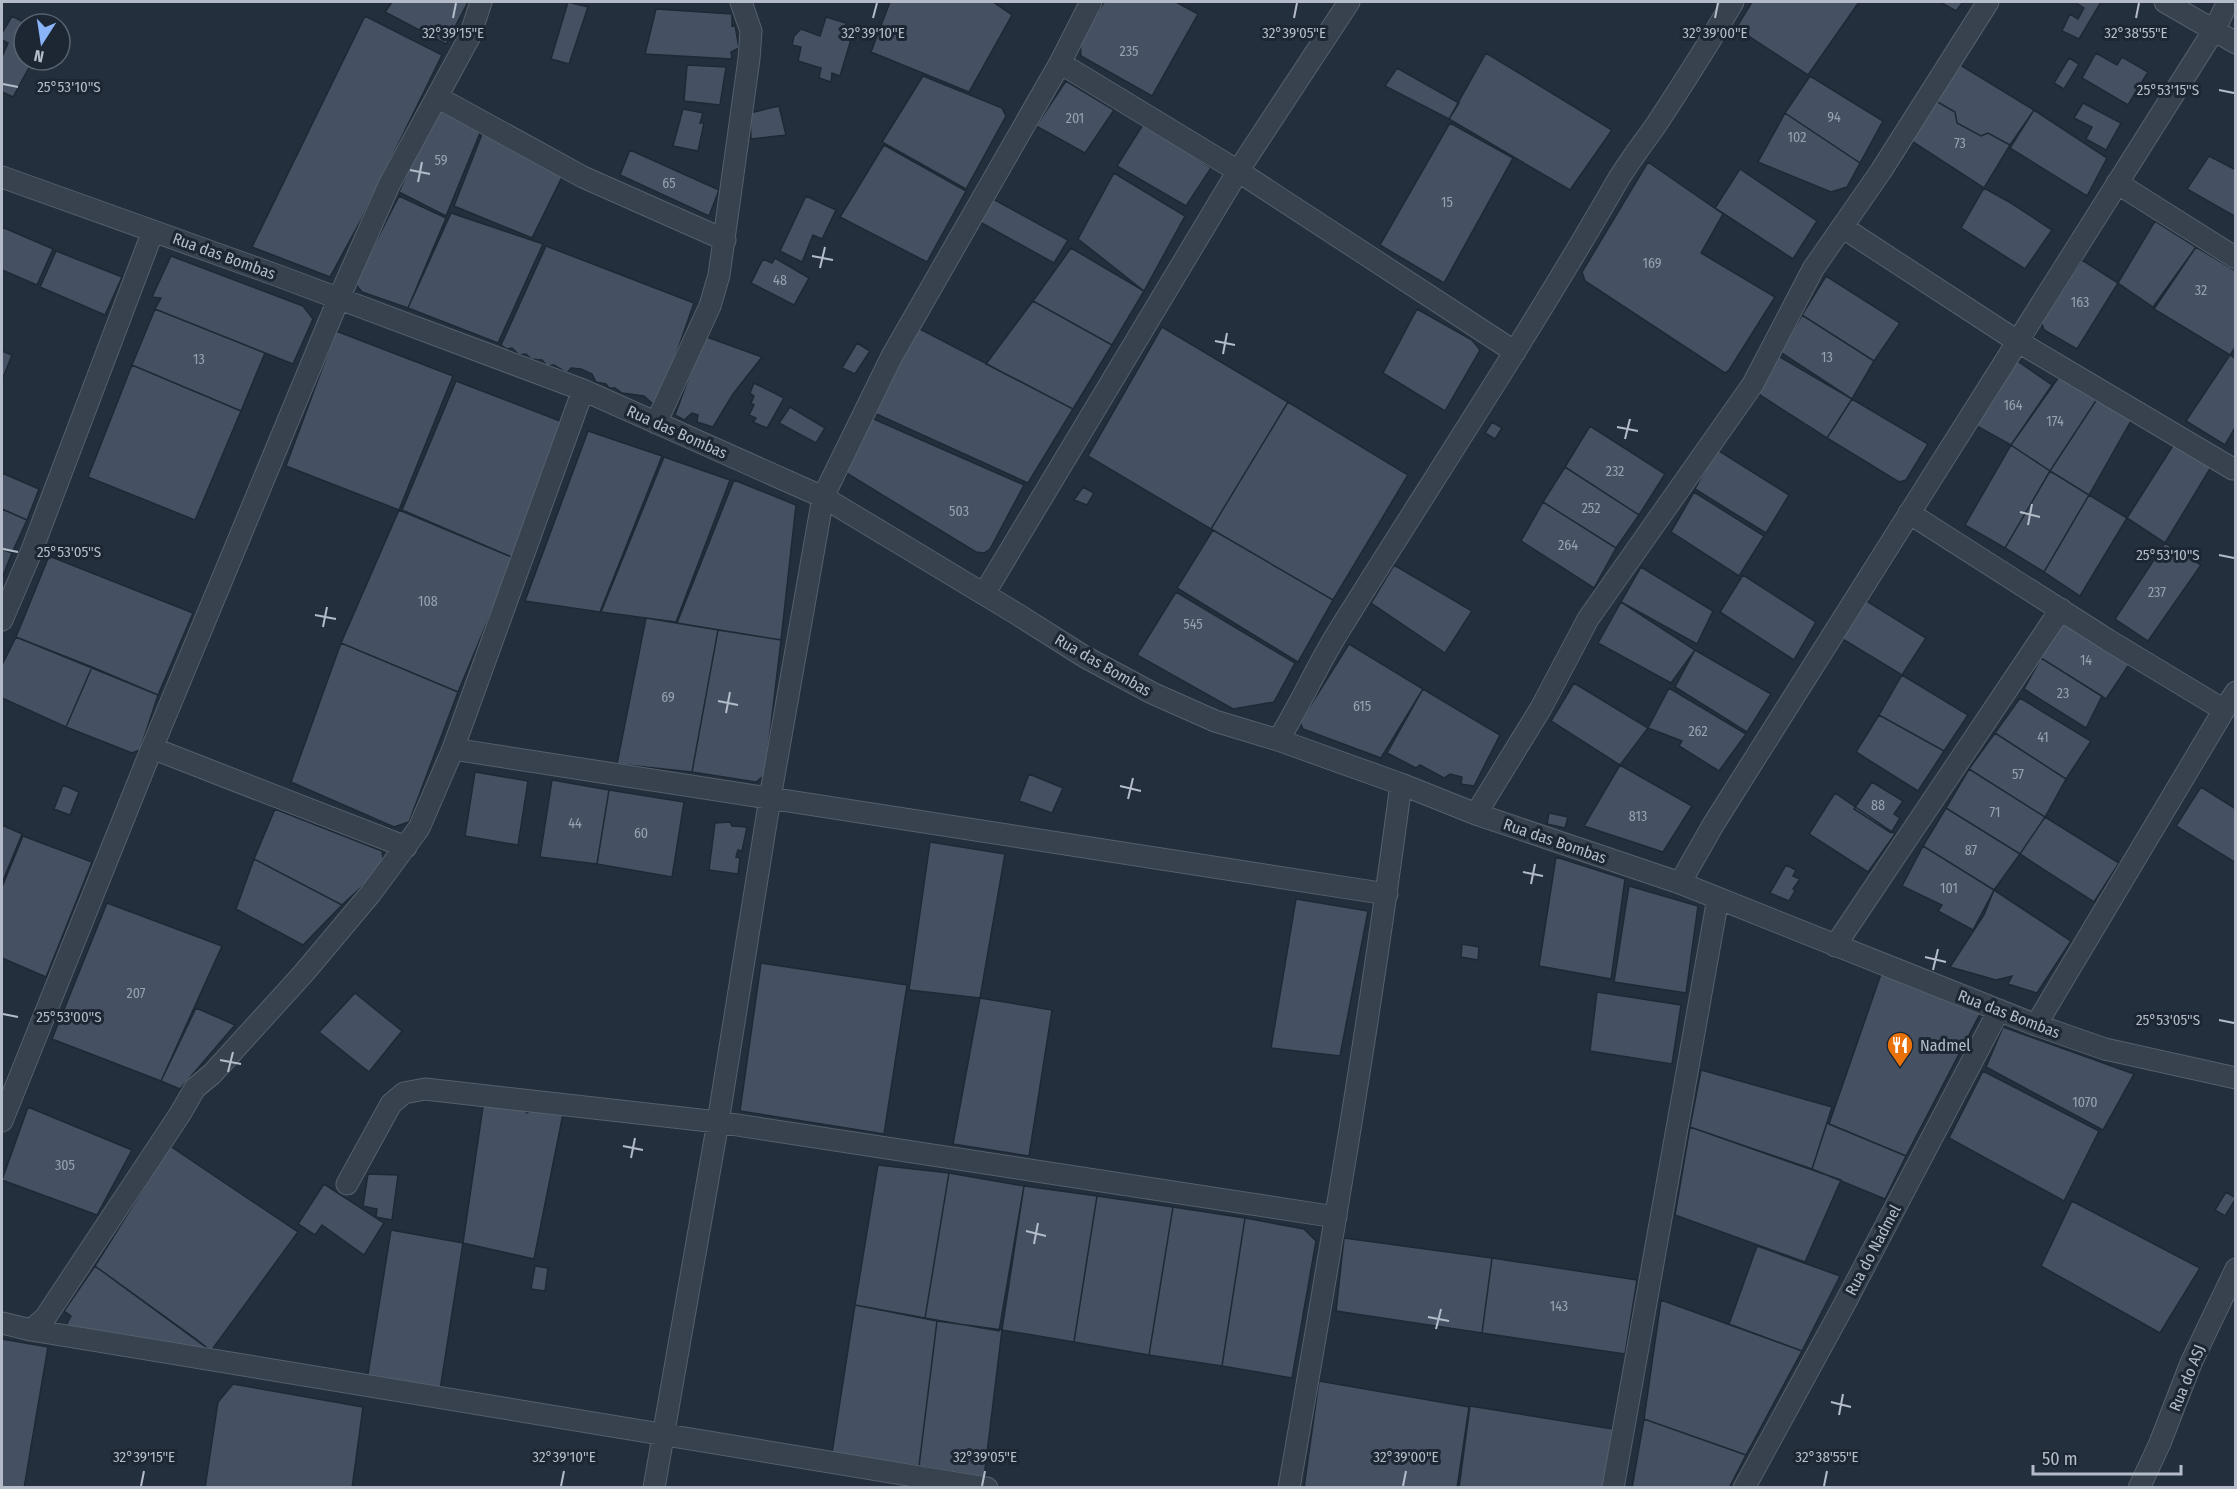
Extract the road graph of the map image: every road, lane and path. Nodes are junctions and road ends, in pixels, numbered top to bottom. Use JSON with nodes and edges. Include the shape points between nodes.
{"nodes":[{"id":1,"x":481,"y":2,"type":"edge"},
{"id":2,"x":741,"y":2,"type":"edge"},
{"id":3,"x":1091,"y":2,"type":"edge"},
{"id":4,"x":1349,"y":2,"type":"edge"},
{"id":5,"x":1733,"y":2,"type":"edge"},
{"id":6,"x":1988,"y":2,"type":"edge"},
{"id":7,"x":2165,"y":2,"type":"edge"},
{"id":8,"x":2228,"y":2,"type":"edge"},
{"id":9,"x":2214,"y":30,"type":"junction"},
{"id":10,"x":2235,"y":43,"type":"edge"},
{"id":11,"x":1060,"y":63,"type":"junction"},
{"id":12,"x":437,"y":97,"type":"junction"},
{"id":13,"x":1238,"y":171,"type":"junction"},
{"id":14,"x":2,"y":177,"type":"edge"},
{"id":15,"x":2117,"y":183,"type":"junction"},
{"id":16,"x":1842,"y":227,"type":"junction"},
{"id":17,"x":153,"y":231,"type":"junction"},
{"id":18,"x":725,"y":240,"type":"junction"},
{"id":19,"x":2235,"y":258,"type":"edge"},
{"id":20,"x":339,"y":298,"type":"junction"},
{"id":21,"x":2017,"y":341,"type":"junction"},
{"id":22,"x":1515,"y":352,"type":"junction"},
{"id":23,"x":583,"y":390,"type":"junction"},
{"id":24,"x":656,"y":423,"type":"junction"},
{"id":25,"x":2233,"y":469,"type":"dead end"},
{"id":26,"x":823,"y":497,"type":"junction"},
{"id":27,"x":1909,"y":513,"type":"junction"},
{"id":28,"x":984,"y":594,"type":"junction"},
{"id":29,"x":2061,"y":609,"type":"junction"},
{"id":30,"x":2,"y":620,"type":"edge"},
{"id":31,"x":2235,"y":692,"type":"edge"},
{"id":32,"x":2224,"y":710,"type":"junction"},
{"id":33,"x":1278,"y":740,"type":"junction"},
{"id":34,"x":152,"y":748,"type":"junction"},
{"id":35,"x":453,"y":748,"type":"junction"},
{"id":36,"x":1401,"y":784,"type":"junction"},
{"id":37,"x":770,"y":798,"type":"junction"},
{"id":38,"x":1476,"y":814,"type":"junction"},
{"id":39,"x":406,"y":848,"type":"junction"},
{"id":40,"x":1680,"y":883,"type":"junction"},
{"id":41,"x":1387,"y":894,"type":"junction"},
{"id":42,"x":1718,"y":898,"type":"junction"},
{"id":43,"x":1835,"y":946,"type":"junction"},
{"id":44,"x":1999,"y":1010,"type":"junction"},
{"id":45,"x":2036,"y":1025,"type":"junction"},
{"id":46,"x":2235,"y":1078,"type":"edge"},
{"id":47,"x":2,"y":1121,"type":"edge"},
{"id":48,"x":718,"y":1122,"type":"junction"},
{"id":49,"x":347,"y":1184,"type":"dead end"},
{"id":50,"x":1336,"y":1217,"type":"junction"},
{"id":51,"x":2235,"y":1269,"type":"edge"},
{"id":52,"x":2,"y":1323,"type":"edge"},
{"id":53,"x":31,"y":1330,"type":"junction"},
{"id":54,"x":662,"y":1434,"type":"junction"},
{"id":55,"x":654,"y":1488,"type":"edge"},
{"id":56,"x":987,"y":1488,"type":"edge"},
{"id":57,"x":1289,"y":1488,"type":"edge"},
{"id":58,"x":1613,"y":1488,"type":"edge"},
{"id":59,"x":1744,"y":1488,"type":"edge"},
{"id":60,"x":2139,"y":1488,"type":"edge"}],
"edges":[{"from":1,"to":12,"type":"street","via":[[470,36]]},
{"from":2,"to":18,"type":"street","via":[[751,31]]},
{"from":3,"to":11,"type":"street"},
{"from":4,"to":13,"type":"street"},
{"from":5,"to":22,"type":"street","via":[[1615,184]]},
{"from":6,"to":16,"type":"street"},
{"from":7,"to":9,"type":"street"},
{"from":8,"to":9,"type":"street"},
{"from":9,"to":10,"type":"street"},
{"from":9,"to":15,"type":"street"},
{"from":11,"to":13,"type":"street"},
{"from":11,"to":26,"type":"street","via":[[903,336]]},
{"from":12,"to":18,"type":"street","via":[[583,177]]},
{"from":12,"to":20,"type":"street","via":[[388,185]]},
{"from":13,"to":22,"type":"street"},
{"from":13,"to":28,"type":"street"},
{"from":14,"to":17,"type":"street","name":"Rua das Bombas"},
{"from":15,"to":19,"type":"street"},
{"from":15,"to":21,"type":"street"},
{"from":16,"to":21,"type":"street"},
{"from":16,"to":38,"type":"street","via":[[1813,269],[1753,384],[1588,620],[1541,708]]},
{"from":17,"to":20,"type":"street","name":"Rua das Bombas"},
{"from":17,"to":30,"type":"street"},
{"from":18,"to":24,"type":"street","via":[[710,306]]},
{"from":20,"to":23,"type":"street","name":"Rua das Bombas"},
{"from":20,"to":34,"type":"street"},
{"from":21,"to":25,"type":"street"},
{"from":21,"to":27,"type":"street"},
{"from":22,"to":33,"type":"street","via":[[1339,630]]},
{"from":23,"to":24,"type":"street","name":"Rua das Bombas"},
{"from":23,"to":35,"type":"street"},
{"from":24,"to":26,"type":"street","name":"Rua das Bombas"},
{"from":26,"to":28,"type":"street","name":"Rua das Bombas"},
{"from":26,"to":37,"type":"street"},
{"from":27,"to":29,"type":"street"},
{"from":27,"to":40,"type":"street"},
{"from":28,"to":33,"type":"street","name":"Rua das Bombas","via":[[1152,693],[1215,721]]},
{"from":29,"to":32,"type":"street"},
{"from":29,"to":43,"type":"street"},
{"from":31,"to":32,"type":"street"},
{"from":32,"to":45,"type":"street"},
{"from":33,"to":36,"type":"street","name":"Rua das Bombas"},
{"from":34,"to":39,"type":"street"},
{"from":34,"to":47,"type":"street"},
{"from":35,"to":37,"type":"street"},
{"from":35,"to":39,"type":"street","via":[[420,828]]},
{"from":36,"to":38,"type":"street","name":"Rua das Bombas"},
{"from":36,"to":41,"type":"street"},
{"from":37,"to":41,"type":"street"},
{"from":37,"to":48,"type":"street"},
{"from":38,"to":40,"type":"street","name":"Rua das Bombas"},
{"from":39,"to":53,"type":"street","via":[[303,974],[195,1088],[45,1318]]},
{"from":40,"to":42,"type":"street","name":"Rua das Bombas"},
{"from":41,"to":50,"type":"street"},
{"from":42,"to":43,"type":"street","name":"Rua das Bombas"},
{"from":42,"to":58,"type":"street"},
{"from":43,"to":44,"type":"street","name":"Rua das Bombas"},
{"from":44,"to":45,"type":"street","name":"Rua das Bombas"},
{"from":44,"to":59,"type":"street","name":"Rua do Nadmel"},
{"from":45,"to":46,"type":"street","name":"Rua das Bombas","via":[[2105,1049]]},
{"from":48,"to":49,"type":"street","via":[[424,1089],[404,1093],[391,1104]]},
{"from":48,"to":50,"type":"street"},
{"from":48,"to":54,"type":"street"},
{"from":50,"to":57,"type":"street"},
{"from":51,"to":60,"type":"street","name":"Rua do ASJ"},
{"from":52,"to":53,"type":"street"},
{"from":53,"to":54,"type":"street"},
{"from":54,"to":55,"type":"street"},
{"from":54,"to":56,"type":"street"}]}
